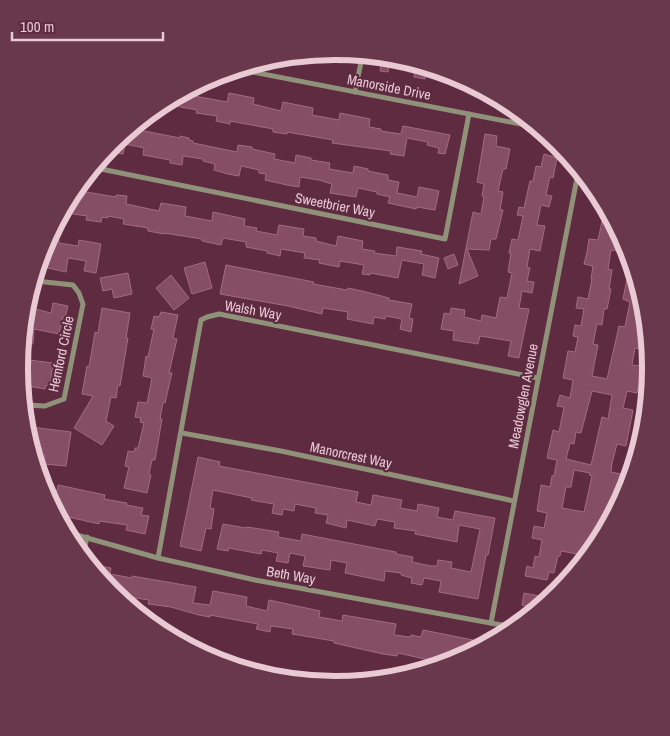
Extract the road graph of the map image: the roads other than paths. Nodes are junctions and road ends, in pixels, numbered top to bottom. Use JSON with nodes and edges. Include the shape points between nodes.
{"nodes":[{"id":1,"x":361,"y":62,"type":"edge"},
{"id":2,"x":252,"y":72,"type":"edge"},
{"id":3,"x":356,"y":92,"type":"junction"},
{"id":4,"x":469,"y":114,"type":"junction"},
{"id":5,"x":522,"y":124,"type":"edge"},
{"id":6,"x":101,"y":169,"type":"edge"},
{"id":7,"x":577,"y":179,"type":"edge"},
{"id":8,"x":40,"y":281,"type":"edge"},
{"id":9,"x":538,"y":378,"type":"junction"},
{"id":10,"x":30,"y":405,"type":"edge"},
{"id":11,"x":182,"y":433,"type":"junction"},
{"id":12,"x":514,"y":501,"type":"junction"},
{"id":13,"x":76,"y":535,"type":"edge"},
{"id":14,"x":87,"y":537,"type":"junction"},
{"id":15,"x":85,"y":547,"type":"edge"},
{"id":16,"x":158,"y":558,"type":"junction"},
{"id":17,"x":491,"y":623,"type":"junction"},
{"id":18,"x":504,"y":625,"type":"edge"}],
"edges":[{"from":1,"to":3,"type":"street"},
{"from":2,"to":3,"type":"street","name":"Manorside Drive"},
{"from":3,"to":4,"type":"street","name":"Manorside Drive"},
{"from":4,"to":5,"type":"street","name":"Manorside Drive"},
{"from":4,"to":6,"type":"street","name":"Sweetbrier Way","via":[[445,239]]},
{"from":7,"to":9,"type":"street","name":"Meadowglen Avenue"},
{"from":8,"to":10,"type":"street","name":"Hemford Circle","via":[[73,285],[83,304],[64,399],[45,406]]},
{"from":9,"to":11,"type":"street","name":"Walsh Way","via":[[219,314],[202,320]]},
{"from":9,"to":12,"type":"street","name":"Meadowglen Avenue"},
{"from":11,"to":12,"type":"street","name":"Manorcrest Way"},
{"from":11,"to":16,"type":"street","name":"Walsh Way"},
{"from":12,"to":17,"type":"street","name":"Meadowglen Avenue"},
{"from":13,"to":14,"type":"street","name":"Beth Way"},
{"from":14,"to":15,"type":"street"},
{"from":14,"to":16,"type":"street","name":"Beth Way"},
{"from":16,"to":17,"type":"street","name":"Beth Way","via":[[255,580]]},
{"from":17,"to":18,"type":"street","name":"Beth Way"}]}
